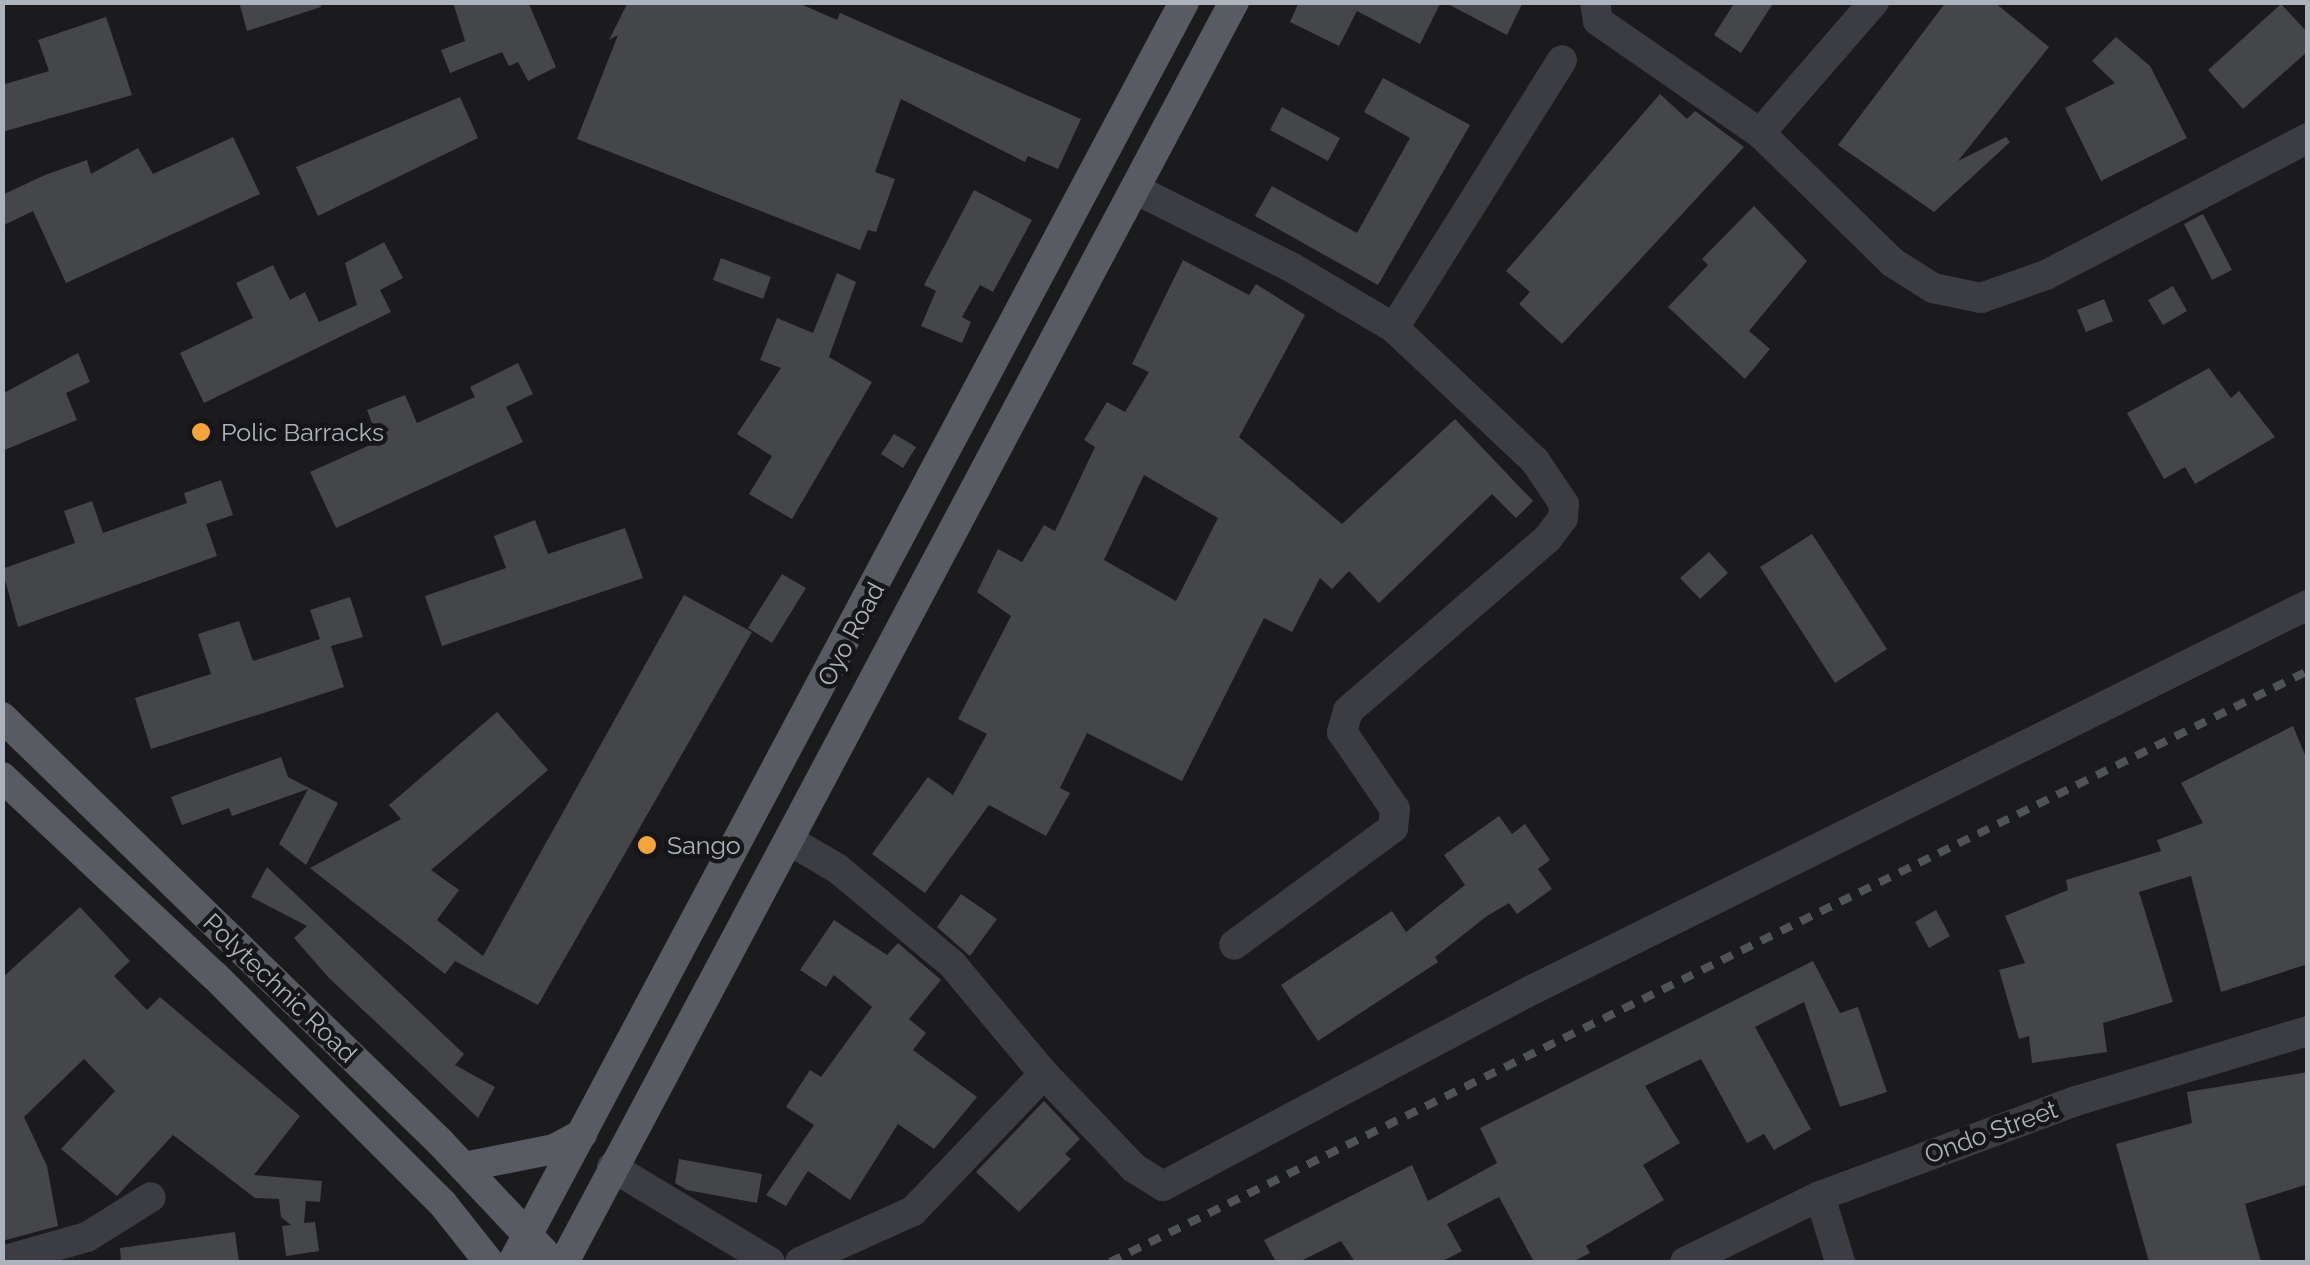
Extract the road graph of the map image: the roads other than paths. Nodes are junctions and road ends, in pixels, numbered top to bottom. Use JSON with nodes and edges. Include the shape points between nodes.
{"nodes":[{"id":1,"x":1184,"y":2,"type":"edge"},
{"id":2,"x":1234,"y":2,"type":"edge"},
{"id":3,"x":1595,"y":2,"type":"edge"},
{"id":4,"x":1874,"y":2,"type":"edge"},
{"id":5,"x":1562,"y":60,"type":"dead end"},
{"id":6,"x":1138,"y":90,"type":"junction"},
{"id":7,"x":1177,"y":110,"type":"junction"},
{"id":8,"x":1760,"y":133,"type":"junction"},
{"id":9,"x":2308,"y":138,"type":"edge"},
{"id":10,"x":1137,"y":190,"type":"junction"},
{"id":11,"x":1394,"y":328,"type":"junction"},
{"id":12,"x":2308,"y":605,"type":"edge"},
{"id":13,"x":2,"y":717,"type":"edge"},
{"id":14,"x":2,"y":777,"type":"edge"},
{"id":15,"x":789,"y":840,"type":"junction"},
{"id":16,"x":1234,"y":945,"type":"dead end"},
{"id":17,"x":239,"y":949,"type":"junction"},
{"id":18,"x":215,"y":976,"type":"junction"},
{"id":19,"x":2308,"y":1031,"type":"edge"},
{"id":20,"x":1044,"y":1074,"type":"junction"},
{"id":21,"x":582,"y":1134,"type":"junction"},
{"id":22,"x":612,"y":1166,"type":"junction"},
{"id":23,"x":464,"y":1167,"type":"junction"},
{"id":24,"x":1820,"y":1196,"type":"junction"},
{"id":25,"x":151,"y":1197,"type":"dead end"},
{"id":26,"x":527,"y":1232,"type":"junction"},
{"id":27,"x":2,"y":1260,"type":"edge"},
{"id":28,"x":489,"y":1262,"type":"edge"},
{"id":29,"x":514,"y":1262,"type":"edge"},
{"id":30,"x":553,"y":1262,"type":"edge"},
{"id":31,"x":564,"y":1262,"type":"edge"},
{"id":32,"x":770,"y":1262,"type":"edge"},
{"id":33,"x":800,"y":1262,"type":"edge"},
{"id":34,"x":1685,"y":1262,"type":"edge"},
{"id":35,"x":1840,"y":1262,"type":"edge"}],
"edges":[{"from":1,"to":6,"type":"main road","name":"Oyo Road"},
{"from":2,"to":7,"type":"main road","name":"Oyo Road"},
{"from":3,"to":8,"type":"street","via":[[1598,21]]},
{"from":4,"to":8,"type":"street"},
{"from":5,"to":11,"type":"street"},
{"from":6,"to":7,"type":"main road"},
{"from":6,"to":21,"type":"main road","name":"Oyo Road"},
{"from":7,"to":10,"type":"main road","name":"Oyo Road"},
{"from":8,"to":9,"type":"street","via":[[1892,262],[1932,288],[1980,298],[2046,275]]},
{"from":10,"to":11,"type":"street","via":[[1291,267]]},
{"from":10,"to":15,"type":"main road","name":"Oyo Road"},
{"from":11,"to":16,"type":"street","via":[[1535,461],[1559,491],[1563,518],[1348,711],[1342,732],[1395,808],[1392,828]]},
{"from":12,"to":20,"type":"street","via":[[1536,988],[1163,1186],[1134,1168]]},
{"from":13,"to":17,"type":"main road","name":"Polytechnic Road"},
{"from":14,"to":18,"type":"main road","name":"Polytechnic Road"},
{"from":15,"to":20,"type":"street","via":[[838,870],[952,964]]},
{"from":15,"to":22,"type":"main road","name":"Oyo Road"},
{"from":17,"to":18,"type":"main road"},
{"from":17,"to":23,"type":"main road","name":"Polytechnic Road"},
{"from":18,"to":28,"type":"main road","name":"Polytechnic Road","via":[[443,1204]]},
{"from":19,"to":24,"type":"street","name":"Ondo Street","via":[[2076,1101]]},
{"from":20,"to":33,"type":"street","via":[[913,1211]]},
{"from":21,"to":23,"type":"main road","via":[[554,1149]]},
{"from":21,"to":26,"type":"main road","name":"Oyo Road"},
{"from":22,"to":31,"type":"main road","name":"Oyo Road"},
{"from":22,"to":32,"type":"street"},
{"from":23,"to":26,"type":"main road","name":"Polytechnic Road"},
{"from":24,"to":34,"type":"street","name":"Ondo Street"},
{"from":24,"to":35,"type":"street"},
{"from":25,"to":27,"type":"street","via":[[87,1238]]},
{"from":26,"to":29,"type":"main road","name":"Oyo Road"},
{"from":26,"to":30,"type":"main road","name":"Polytechnic Road"}]}
